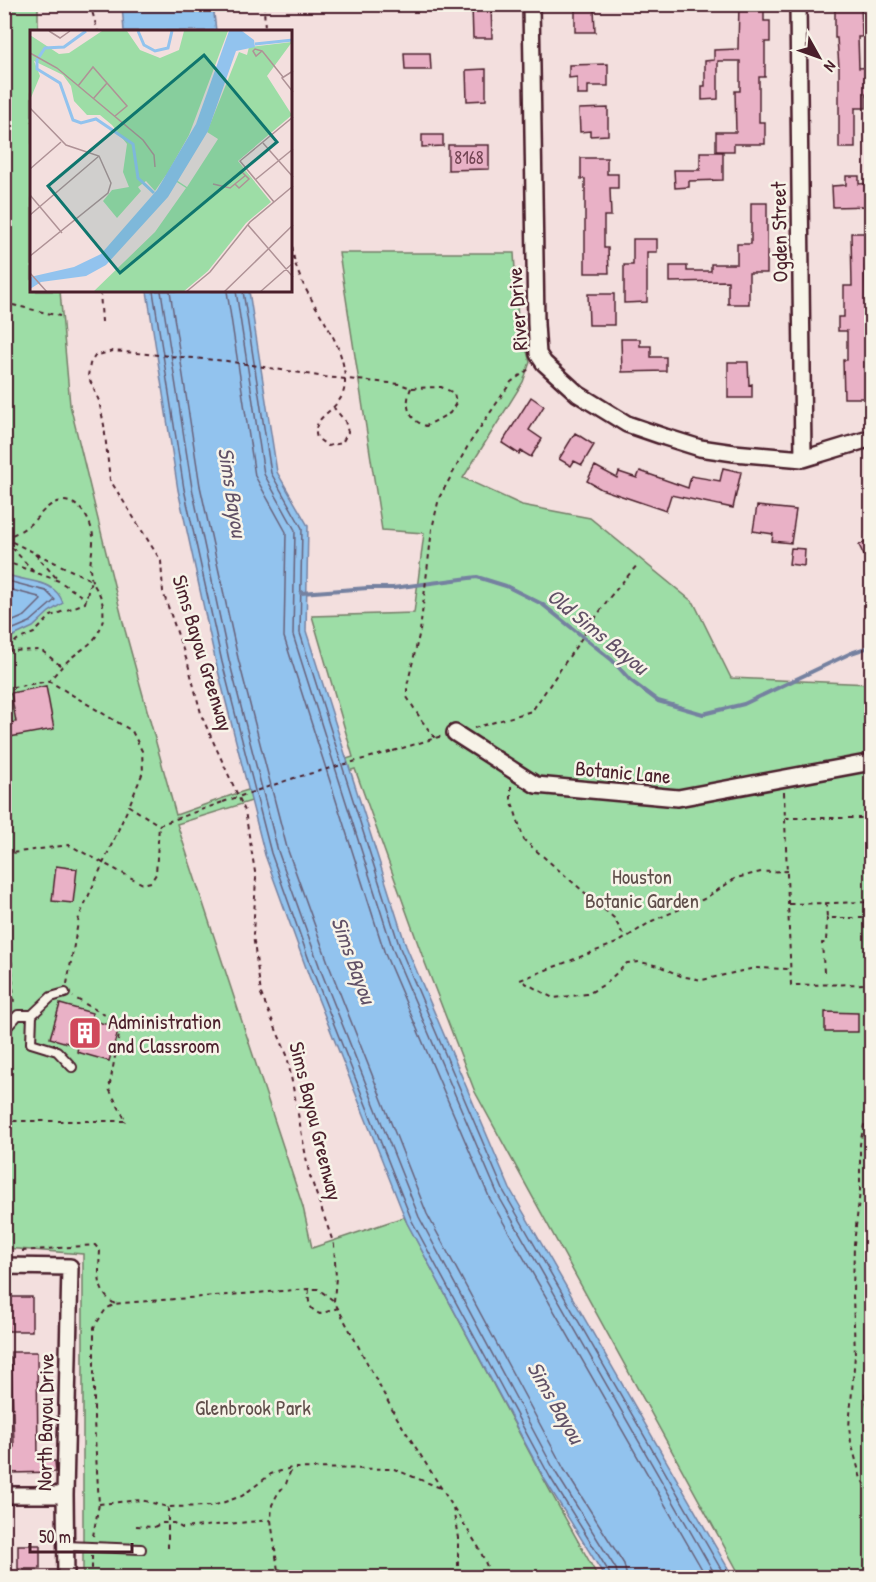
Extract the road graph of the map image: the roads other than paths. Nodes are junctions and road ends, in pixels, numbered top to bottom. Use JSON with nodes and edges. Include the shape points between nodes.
{"nodes":[{"id":1,"x":531,"y":4,"type":"edge"},
{"id":2,"x":798,"y":4,"type":"edge"},
{"id":3,"x":872,"y":438,"type":"edge"},
{"id":4,"x":803,"y":459,"type":"junction"},
{"id":5,"x":455,"y":733,"type":"road end"},
{"id":6,"x":872,"y":762,"type":"edge"},
{"id":7,"x":65,"y":993,"type":"road end"},
{"id":8,"x":32,"y":1015,"type":"junction"},
{"id":9,"x":4,"y":1042,"type":"edge"},
{"id":10,"x":72,"y":1067,"type":"dead end"},
{"id":11,"x":4,"y":1266,"type":"edge"},
{"id":12,"x":4,"y":1495,"type":"edge"},
{"id":13,"x":65,"y":1495,"type":"junction"},
{"id":14,"x":66,"y":1546,"type":"junction"},
{"id":15,"x":141,"y":1549,"type":"dead end"},
{"id":16,"x":66,"y":1578,"type":"edge"}],
"edges":[{"from":1,"to":4,"type":"street","name":"River Drive","via":[[538,354],[578,394],[627,424],[700,448]]},
{"from":2,"to":4,"type":"street","name":"Ogden Street"},
{"from":3,"to":4,"type":"street","name":"River Drive"},
{"from":5,"to":6,"type":"street","name":"Botanic Lane","via":[[536,785],[678,798]]},
{"from":7,"to":8,"type":"lane","via":[[51,997]]},
{"from":8,"to":9,"type":"lane","via":[[18,1014],[7,1027]]},
{"from":8,"to":10,"type":"lane","via":[[31,1043],[57,1051]]},
{"from":11,"to":13,"type":"street","name":"North Bayou Drive","via":[[70,1267]]},
{"from":12,"to":13,"type":"street"},
{"from":13,"to":14,"type":"street","name":"North Bayou Drive"},
{"from":14,"to":15,"type":"lane"},
{"from":14,"to":16,"type":"street","name":"North Bayou Drive"}]}
